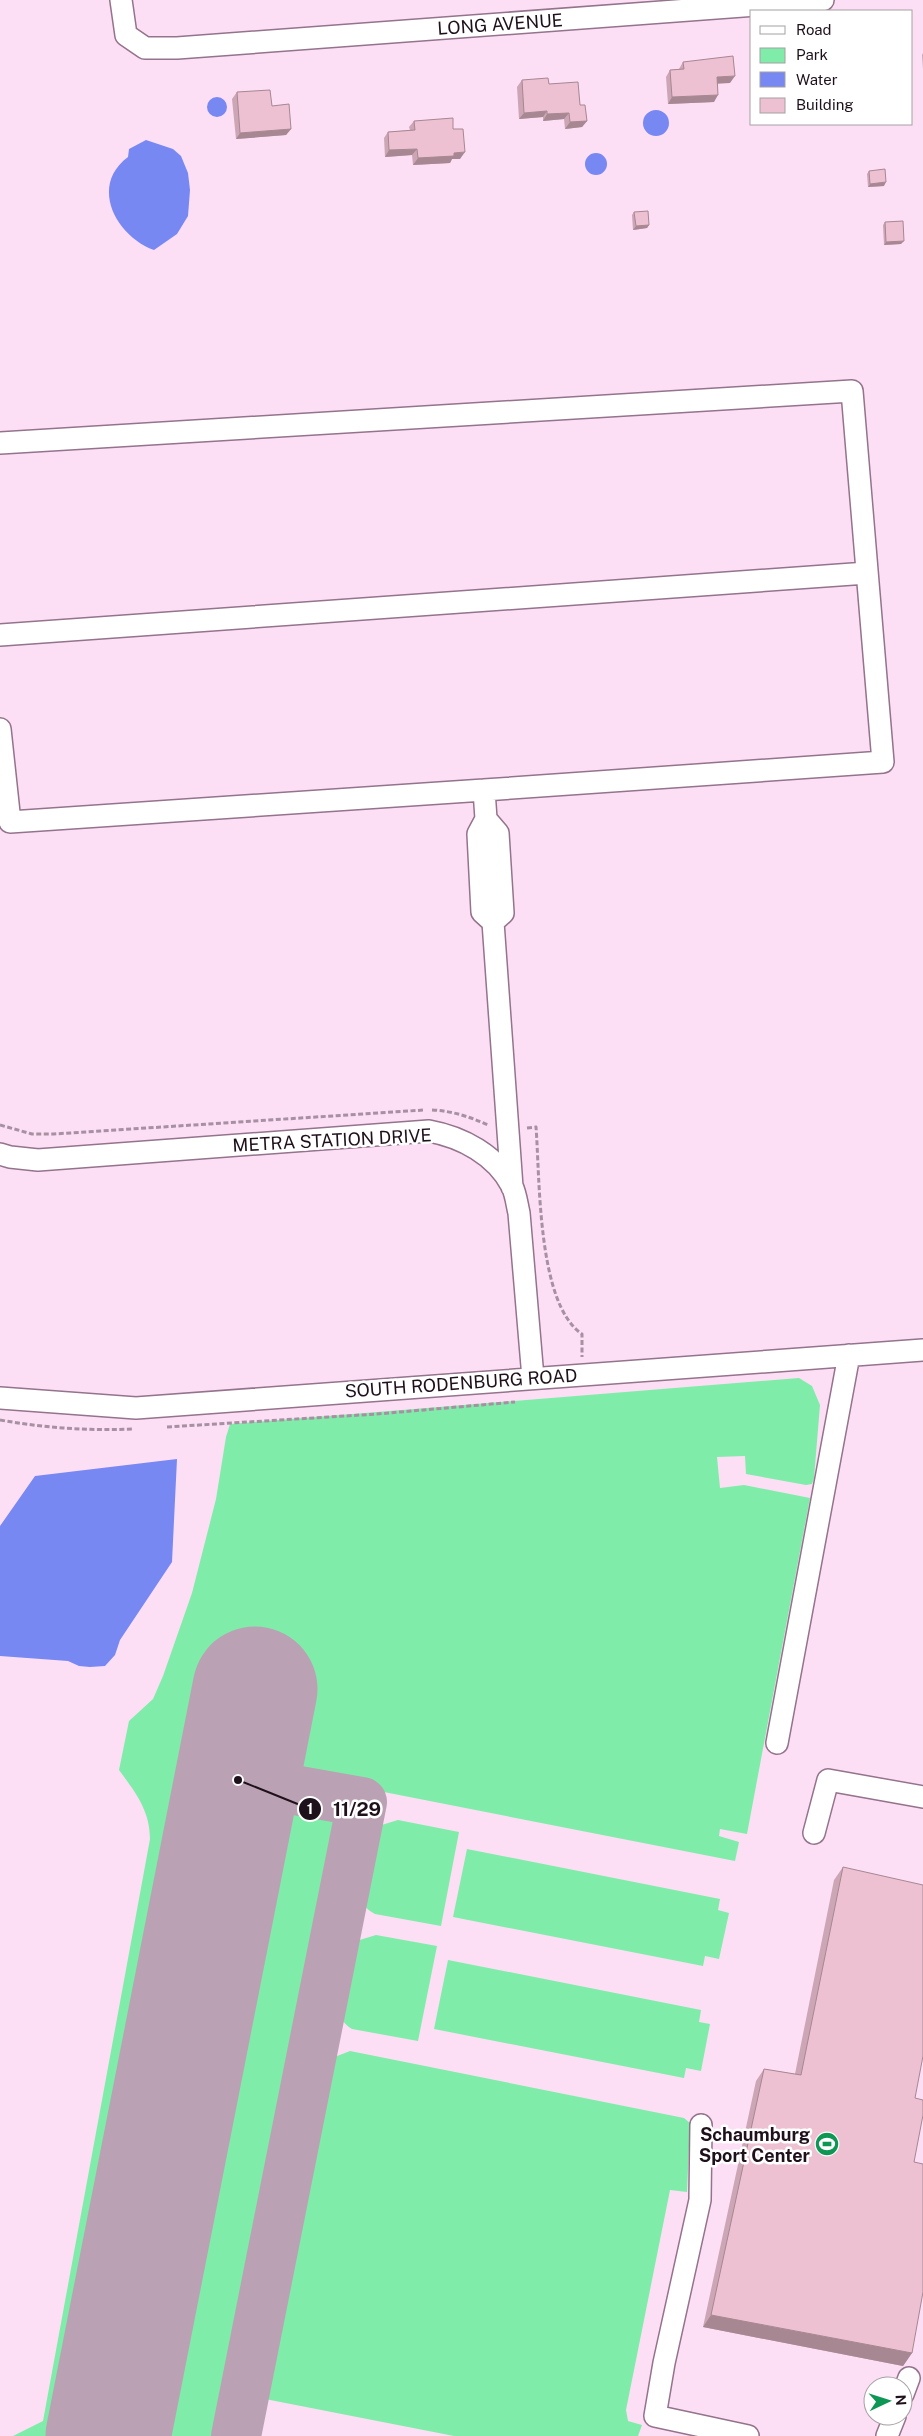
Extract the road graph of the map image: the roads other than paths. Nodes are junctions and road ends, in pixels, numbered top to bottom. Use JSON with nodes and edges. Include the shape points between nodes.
{"nodes":[{"id":1,"x":122,"y":0,"type":"edge"},
{"id":2,"x":823,"y":0,"type":"edge"},
{"id":3,"x":0,"y":442,"type":"edge"},
{"id":4,"x":867,"y":573,"type":"junction"},
{"id":5,"x":0,"y":635,"type":"edge"},
{"id":6,"x":0,"y":729,"type":"edge"},
{"id":7,"x":484,"y":790,"type":"junction"},
{"id":8,"x":0,"y":1154,"type":"edge"},
{"id":9,"x":512,"y":1187,"type":"junction"},
{"id":10,"x":923,"y":1350,"type":"edge"},
{"id":11,"x":849,"y":1355,"type":"junction"},
{"id":12,"x":533,"y":1378,"type":"junction"},
{"id":13,"x":0,"y":1398,"type":"edge"},
{"id":14,"x":777,"y":1743,"type":"dead end"},
{"id":15,"x":923,"y":1797,"type":"edge"},
{"id":16,"x":814,"y":1833,"type":"dead end"},
{"id":17,"x":702,"y":2125,"type":"dead end"},
{"id":18,"x":748,"y":2436,"type":"edge"}],
"edges":[{"from":1,"to":2,"type":"street","name":"LONG AVENUE","via":[[126,35],[145,48]]},
{"from":3,"to":4,"type":"street","via":[[852,391]]},
{"from":4,"to":5,"type":"street"},
{"from":4,"to":7,"type":"street","via":[[883,762]]},
{"from":6,"to":7,"type":"street","via":[[10,822]]},
{"from":7,"to":9,"type":"street","via":[[486,819],[498,833],[502,913],[493,922]]},
{"from":8,"to":9,"type":"street","name":"METRA STATION DRIVE","via":[[38,1160],[429,1131],[449,1135],[474,1147],[497,1165]]},
{"from":9,"to":12,"type":"street","name":"METRA STATION DRIVE","via":[[519,1213]]},
{"from":10,"to":11,"type":"street","name":"SOUTH RODENBURG ROAD"},
{"from":11,"to":12,"type":"street","name":"SOUTH RODENBURG ROAD"},
{"from":11,"to":14,"type":"street"},
{"from":12,"to":13,"type":"street","name":"SOUTH RODENBURG ROAD","via":[[136,1408]]},
{"from":15,"to":16,"type":"street","via":[[828,1780]]},
{"from":17,"to":18,"type":"street","via":[[700,2200],[655,2416]]}]}
